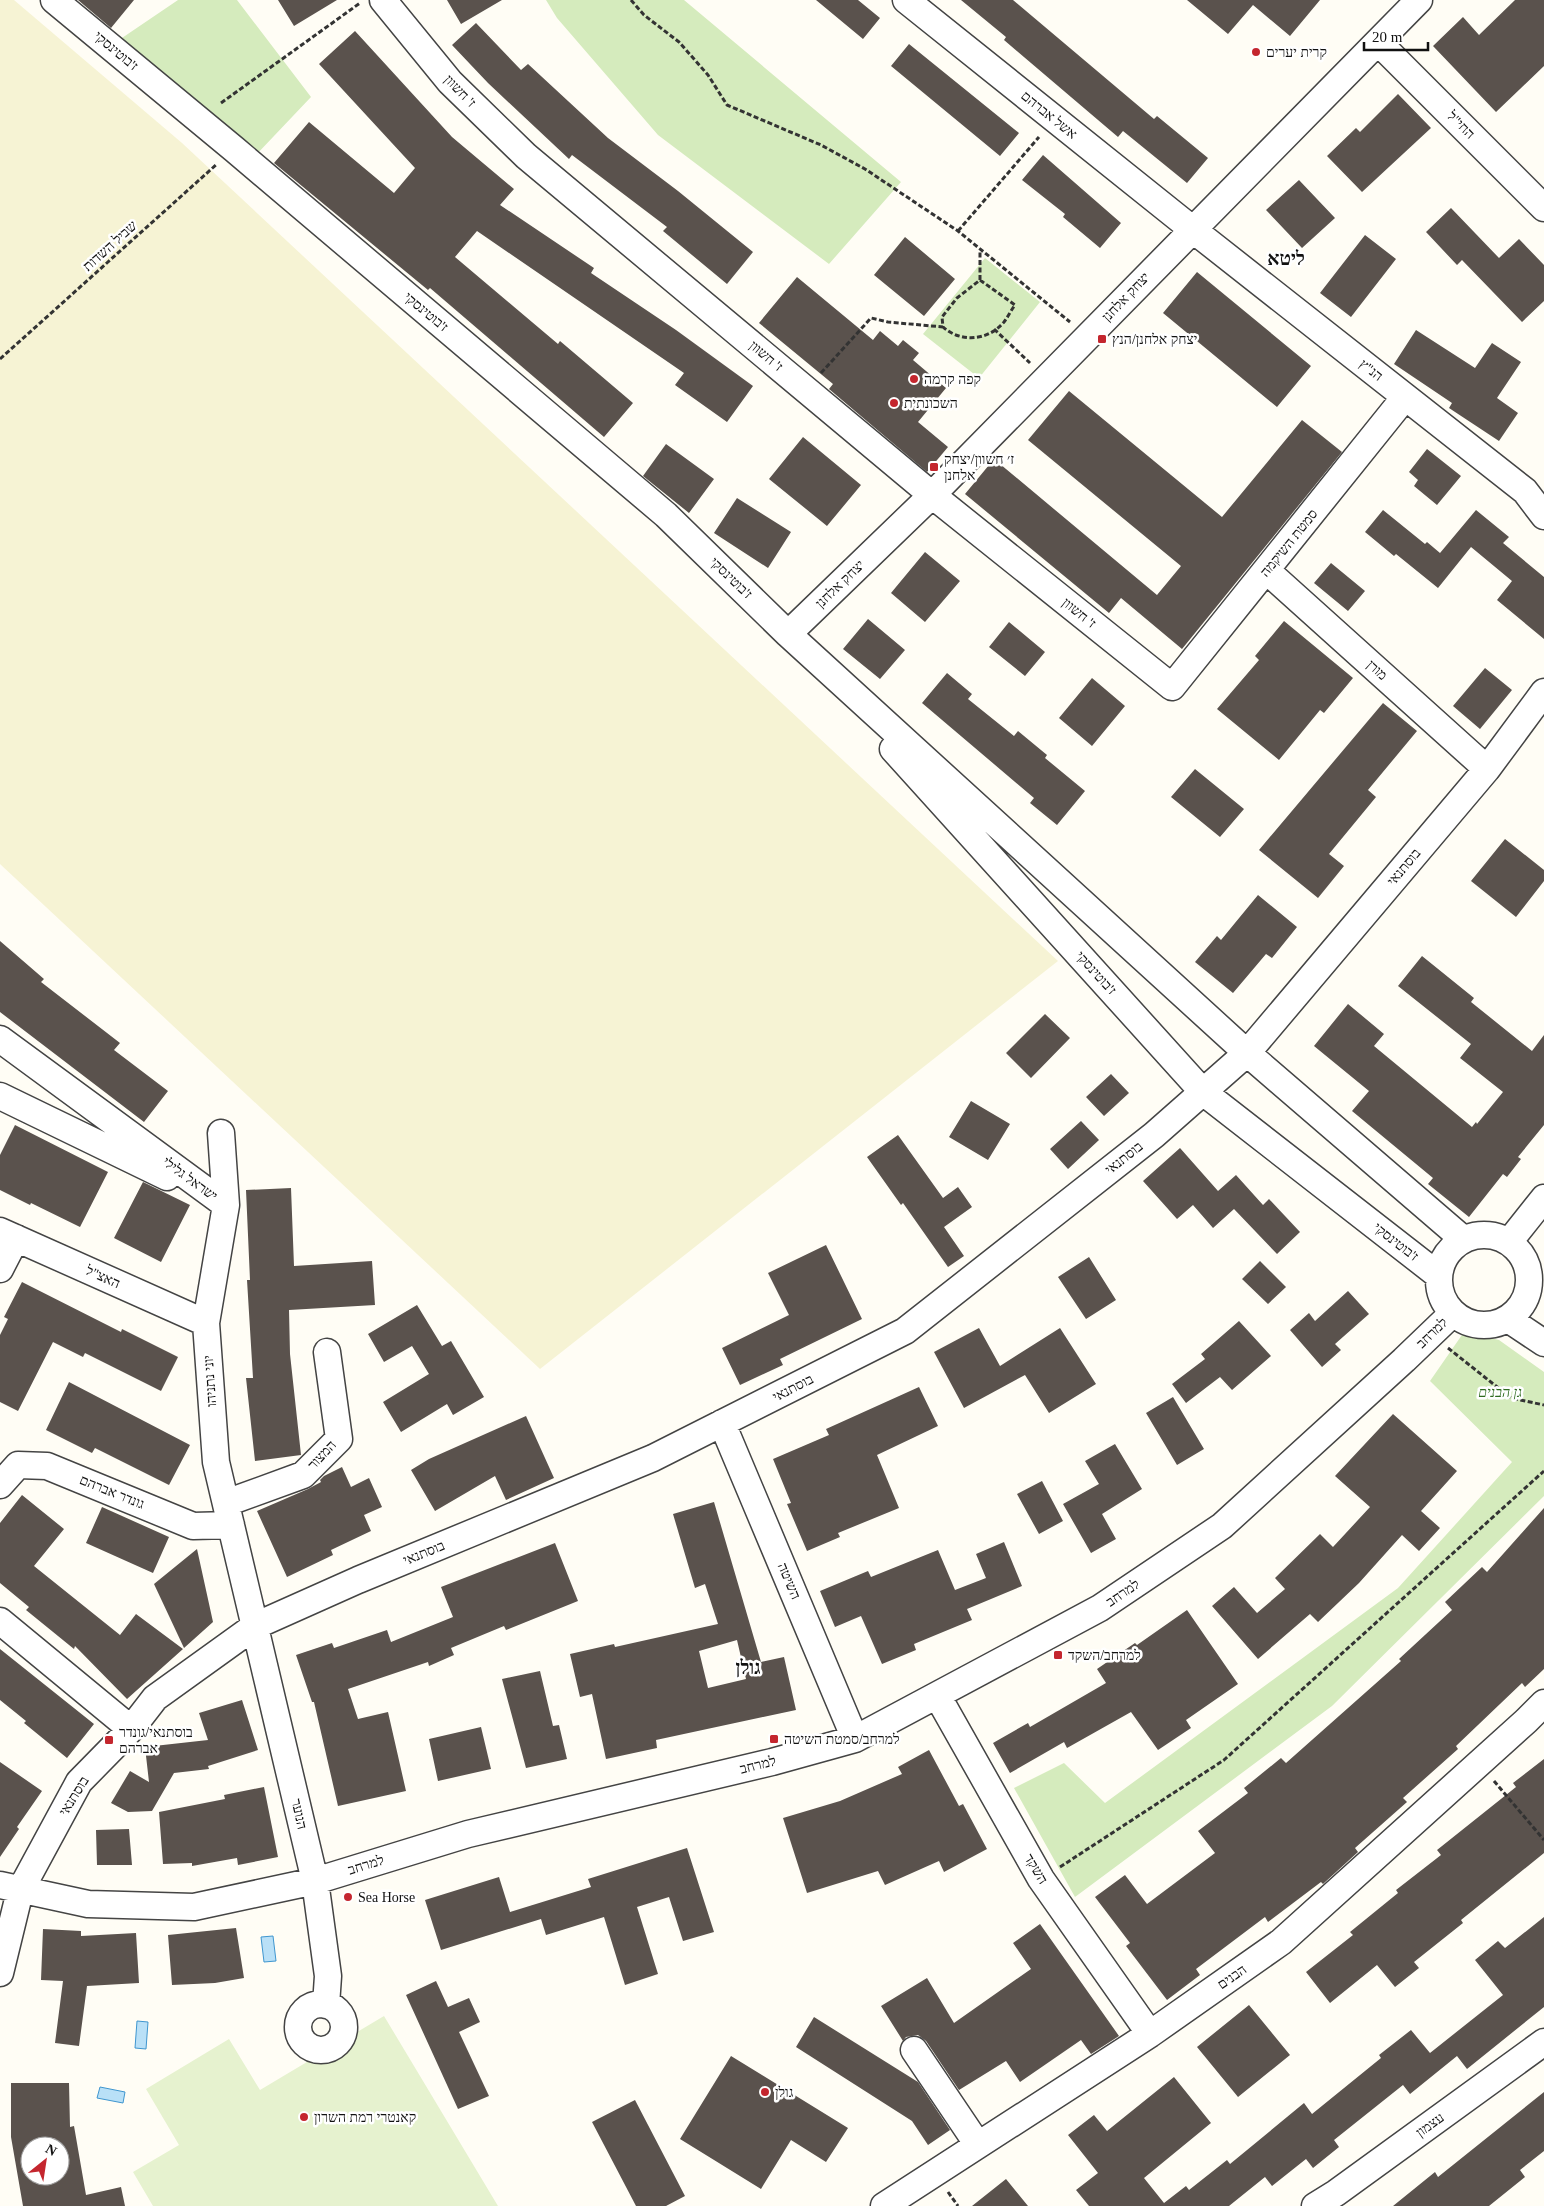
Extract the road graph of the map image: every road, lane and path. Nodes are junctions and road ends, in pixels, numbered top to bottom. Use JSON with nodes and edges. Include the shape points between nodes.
{"nodes":[{"id":1,"x":54,"y":0,"type":"edge"},
{"id":2,"x":365,"y":0,"type":"edge"},
{"id":3,"x":383,"y":0,"type":"edge"},
{"id":4,"x":631,"y":0,"type":"edge"},
{"id":5,"x":906,"y":0,"type":"edge"},
{"id":6,"x":1419,"y":0,"type":"edge"},
{"id":7,"x":1378,"y":42,"type":"junction"},
{"id":8,"x":220,"y":103,"type":"dead end"},
{"id":9,"x":1054,"y":118,"type":"junction"},
{"id":10,"x":234,"y":149,"type":"junction"},
{"id":11,"x":1544,"y":208,"type":"edge"},
{"id":12,"x":1192,"y":229,"type":"junction"},
{"id":13,"x":958,"y":231,"type":"junction"},
{"id":14,"x":980,"y":249,"type":"junction"},
{"id":15,"x":980,"y":280,"type":"junction"},
{"id":16,"x":943,"y":328,"type":"junction"},
{"id":17,"x":994,"y":329,"type":"junction"},
{"id":18,"x":1088,"y":336,"type":"junction"},
{"id":19,"x":0,"y":359,"type":"edge"},
{"id":20,"x":1047,"y":378,"type":"junction"},
{"id":21,"x":806,"y":390,"type":"junction"},
{"id":22,"x":1405,"y":397,"type":"junction"},
{"id":23,"x":932,"y":496,"type":"junction"},
{"id":24,"x":1544,"y":516,"type":"edge"},
{"id":25,"x":1267,"y":570,"type":"junction"},
{"id":26,"x":788,"y":634,"type":"junction"},
{"id":27,"x":1172,"y":687,"type":"joint"},
{"id":28,"x":1544,"y":692,"type":"edge"},
{"id":29,"x":1487,"y":769,"type":"junction"},
{"id":30,"x":0,"y":1039,"type":"edge"},
{"id":31,"x":1247,"y":1053,"type":"junction"},
{"id":32,"x":1203,"y":1092,"type":"junction"},
{"id":33,"x":0,"y":1096,"type":"edge"},
{"id":34,"x":221,"y":1133,"type":"dead end"},
{"id":35,"x":1544,"y":1198,"type":"edge"},
{"id":36,"x":226,"y":1206,"type":"junction"},
{"id":37,"x":8,"y":1234,"type":"edge"},
{"id":38,"x":1463,"y":1239,"type":"junction"},
{"id":39,"x":1509,"y":1242,"type":"junction"},
{"id":40,"x":0,"y":1269,"type":"edge"},
{"id":41,"x":1438,"y":1275,"type":"junction"},
{"id":42,"x":1537,"y":1286,"type":"edge"},
{"id":43,"x":1453,"y":1313,"type":"junction"},
{"id":44,"x":1508,"y":1319,"type":"junction"},
{"id":45,"x":206,"y":1323,"type":"junction"},
{"id":46,"x":1431,"y":1334,"type":"junction"},
{"id":47,"x":1544,"y":1343,"type":"edge"},
{"id":48,"x":328,"y":1352,"type":"dead end"},
{"id":49,"x":1544,"y":1405,"type":"edge"},
{"id":50,"x":722,"y":1423,"type":"junction"},
{"id":51,"x":1544,"y":1471,"type":"edge"},
{"id":52,"x":0,"y":1485,"type":"edge"},
{"id":53,"x":228,"y":1514,"type":"junction"},
{"id":54,"x":0,"y":1621,"type":"edge"},
{"id":55,"x":255,"y":1626,"type":"junction"},
{"id":56,"x":937,"y":1695,"type":"junction"},
{"id":57,"x":1544,"y":1703,"type":"edge"},
{"id":58,"x":130,"y":1729,"type":"junction"},
{"id":59,"x":855,"y":1739,"type":"junction"},
{"id":60,"x":1479,"y":1764,"type":"junction"},
{"id":61,"x":1544,"y":1840,"type":"edge"},
{"id":62,"x":1041,"y":1879,"type":"junction"},
{"id":63,"x":315,"y":1881,"type":"junction"},
{"id":64,"x":10,"y":1888,"type":"edge"},
{"id":65,"x":0,"y":1973,"type":"edge"},
{"id":66,"x":326,"y":2005,"type":"dead end"},
{"id":67,"x":1150,"y":2034,"type":"junction"},
{"id":68,"x":1544,"y":2042,"type":"edge"},
{"id":69,"x":914,"y":2050,"type":"dead end"},
{"id":70,"x":978,"y":2145,"type":"junction"},
{"id":71,"x":884,"y":2206,"type":"edge"},
{"id":72,"x":1315,"y":2206,"type":"edge"}],
"edges":[{"from":1,"to":10,"type":"street","name":"ז'בוטינסקי"},
{"from":2,"to":8,"type":"path"},
{"from":3,"to":21,"type":"street","name":"ז' חשוון","via":[[450,82],[526,156]]},
{"from":4,"to":13,"type":"path","via":[[644,15],[679,42],[708,75],[727,105],[821,145],[865,169]]},
{"from":5,"to":9,"type":"street","name":"אשל אברהם"},
{"from":6,"to":7,"type":"street","name":"יצחק אלחנן"},
{"from":7,"to":11,"type":"street","name":"החי\"ל"},
{"from":7,"to":12,"type":"street","name":"יצחק אלחנן"},
{"from":9,"to":12,"type":"street","name":"אשל אברהם"},
{"from":9,"to":13,"type":"path"},
{"from":10,"to":19,"type":"path","name":"שביל השדות"},
{"from":10,"to":26,"type":"street","name":"ז'בוטינסקי","via":[[666,516]]},
{"from":12,"to":18,"type":"street","name":"יצחק אלחנן"},
{"from":12,"to":22,"type":"street","name":"הנ\"ץ"},
{"from":13,"to":14,"type":"path"},
{"from":14,"to":15,"type":"path"},
{"from":14,"to":18,"type":"path"},
{"from":15,"to":16,"type":"path","via":[[947,310],[942,317]]},
{"from":15,"to":17,"type":"path","via":[[1014,304],[1003,323]]},
{"from":16,"to":17,"type":"path","via":[[966,339],[986,335]]},
{"from":16,"to":21,"type":"path","via":[[871,318]]},
{"from":17,"to":20,"type":"path"},
{"from":18,"to":20,"type":"street","name":"יצחק אלחנן"},
{"from":20,"to":23,"type":"street","name":"יצחק אלחנן"},
{"from":21,"to":23,"type":"street","name":"ז' חשוון"},
{"from":22,"to":24,"type":"street","name":"הנ\"ץ","via":[[1525,491]]},
{"from":22,"to":25,"type":"street","name":"סמטת השיקמה"},
{"from":23,"to":26,"type":"street","name":"יצחק אלחנן"},
{"from":23,"to":27,"type":"street","name":"ז' חשוון"},
{"from":25,"to":27,"type":"street","name":"סמטת השיקמה"},
{"from":25,"to":29,"type":"street","name":"מורן"},
{"from":26,"to":31,"type":"street","name":"ז'בוטינסקי"},
{"from":26,"to":32,"type":"street","name":"ז'בוטינסקי"},
{"from":28,"to":29,"type":"street","name":"בוסתנאי"},
{"from":29,"to":31,"type":"street","name":"בוסתנאי"},
{"from":30,"to":36,"type":"street","name":"ישראל גלילי"},
{"from":31,"to":32,"type":"street","name":"בוסתנאי"},
{"from":31,"to":38,"type":"street","name":"ז'בוטינסקי"},
{"from":32,"to":41,"type":"street","name":"ז'בוטינסקי"},
{"from":32,"to":50,"type":"street","name":"בוסתנאי","via":[[1154,1135],[906,1331]]},
{"from":33,"to":36,"type":"street","name":"ישראל גלילי"},
{"from":34,"to":36,"type":"street","name":"יוני נתניהו"},
{"from":35,"to":39,"type":"street"},
{"from":36,"to":45,"type":"street","name":"יוני נתניהו"},
{"from":37,"to":40,"type":"street"},
{"from":37,"to":45,"type":"street","name":"האצ\"ל"},
{"from":38,"to":39,"type":"street","via":[[1478,1234],[1494,1235]]},
{"from":38,"to":41,"type":"street","via":[[1451,1248]]},
{"from":39,"to":42,"type":"street","via":[[1521,1253]]},
{"from":41,"to":43,"type":"street","via":[[1444,1302]]},
{"from":42,"to":44,"type":"street"},
{"from":43,"to":44,"type":"street","via":[[1465,1322],[1480,1326]]},
{"from":43,"to":46,"type":"street","name":"למרחב"},
{"from":44,"to":47,"type":"street"},
{"from":45,"to":53,"type":"street","name":"יוני נתניהו","via":[[216,1462]]},
{"from":46,"to":49,"type":"path","via":[[1511,1398]]},
{"from":46,"to":56,"type":"street","name":"למרחב","via":[[1222,1526],[1100,1608]]},
{"from":48,"to":53,"type":"street","name":"המצור","via":[[339,1439],[303,1475]]},
{"from":50,"to":55,"type":"street","name":"בוסתנאי","via":[[653,1458]]},
{"from":50,"to":59,"type":"street","name":"השיטה"},
{"from":51,"to":62,"type":"path","via":[[1224,1760]]},
{"from":52,"to":53,"type":"street","name":"גונדר אברהם","via":[[18,1465],[47,1466],[193,1526]]},
{"from":53,"to":55,"type":"street","name":"יוני נתניהו"},
{"from":54,"to":58,"type":"street"},
{"from":55,"to":58,"type":"street","name":"בוסתנאי","via":[[155,1698]]},
{"from":55,"to":63,"type":"street","name":"הנוער"},
{"from":56,"to":59,"type":"street","name":"למרחב"},
{"from":56,"to":62,"type":"street","name":"השקד"},
{"from":57,"to":60,"type":"street","name":"הבנים"},
{"from":58,"to":64,"type":"street","name":"בוסתנאי","via":[[79,1782]]},
{"from":59,"to":63,"type":"street","name":"למרחב","via":[[772,1762],[468,1834]]},
{"from":60,"to":61,"type":"path"},
{"from":60,"to":67,"type":"street","name":"הבנים","via":[[1281,1942]]},
{"from":62,"to":67,"type":"street","name":"השקד"},
{"from":63,"to":64,"type":"street","name":"למרחב","via":[[194,1907],[88,1904]]},
{"from":63,"to":66,"type":"street","name":"הנוער","via":[[328,1976]]},
{"from":64,"to":65,"type":"street","name":"בוסתנאי"},
{"from":67,"to":70,"type":"street","name":"הבנים"},
{"from":68,"to":72,"type":"street","name":"עצמון"},
{"from":69,"to":70,"type":"street"},
{"from":70,"to":71,"type":"street","name":"הבנים"}]}
